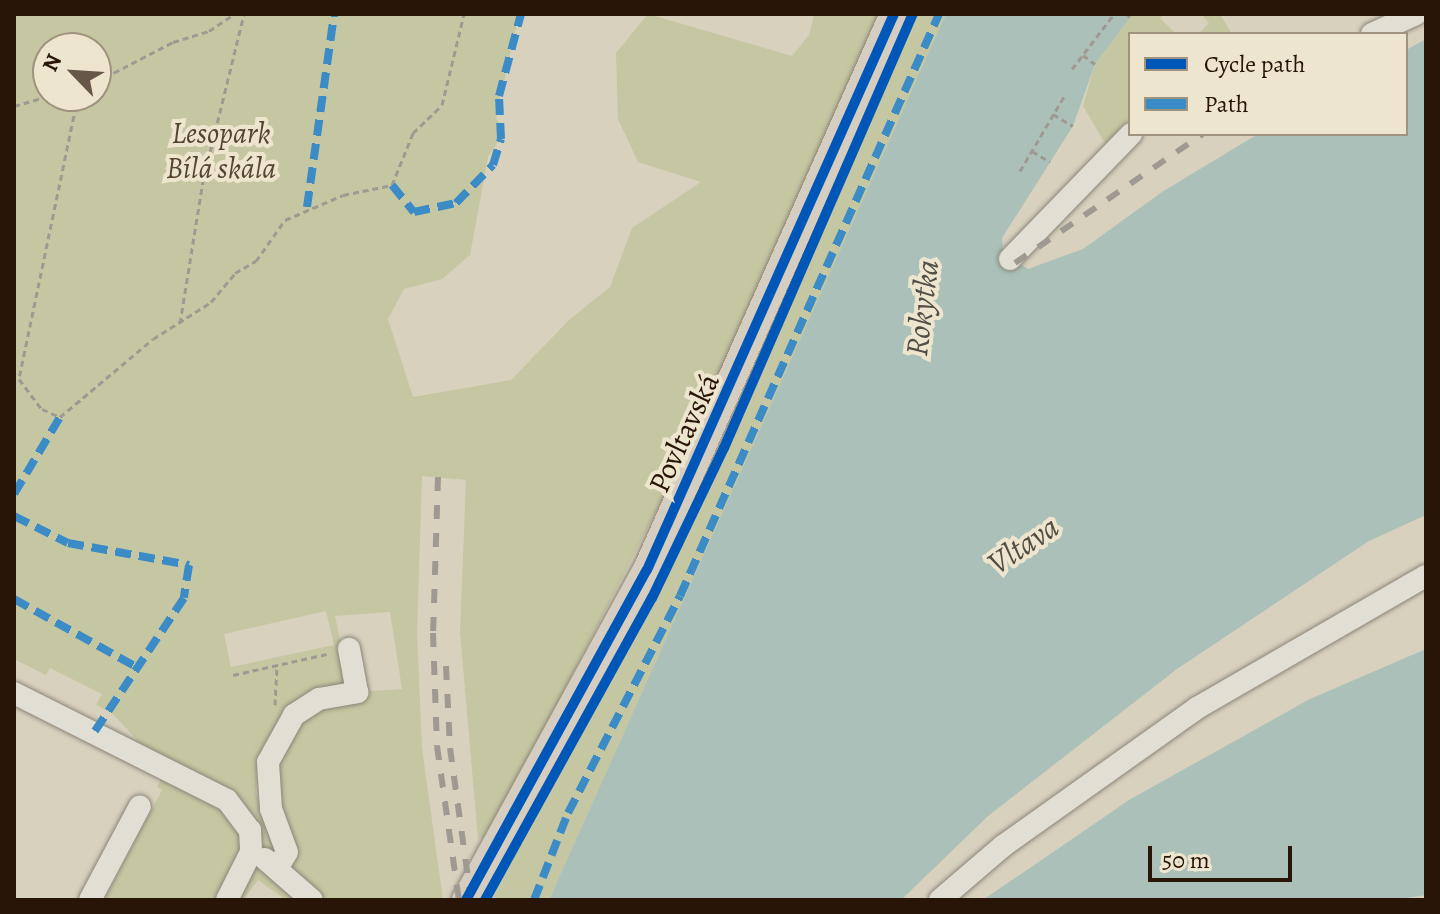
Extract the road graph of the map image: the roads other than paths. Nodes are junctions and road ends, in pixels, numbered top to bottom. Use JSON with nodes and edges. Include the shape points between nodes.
{"nodes":[{"id":1,"x":894,"y":14,"type":"edge"},
{"id":2,"x":1416,"y":14,"type":"edge"},
{"id":3,"x":1376,"y":32,"type":"edge"},
{"id":4,"x":1129,"y":136,"type":"edge"},
{"id":5,"x":1010,"y":259,"type":"dead end"},
{"id":6,"x":1426,"y":576,"type":"edge"},
{"id":7,"x":342,"y":651,"type":"road end"},
{"id":8,"x":14,"y":693,"type":"edge"},
{"id":9,"x":140,"y":806,"type":"dead end"},
{"id":10,"x":251,"y":852,"type":"junction"},
{"id":11,"x":278,"y":867,"type":"junction"},
{"id":12,"x":90,"y":900,"type":"edge"},
{"id":13,"x":227,"y":900,"type":"edge"},
{"id":14,"x":312,"y":900,"type":"edge"},
{"id":15,"x":466,"y":900,"type":"edge"},
{"id":16,"x":940,"y":900,"type":"edge"}],
"edges":[{"from":1,"to":15,"type":"main road","name":"Povltavská","via":[[647,570]]},
{"from":2,"to":3,"type":"lane"},
{"from":4,"to":5,"type":"lane"},
{"from":6,"to":16,"type":"lane","via":[[1197,708],[1003,846]]},
{"from":7,"to":11,"type":"lane","via":[[357,692],[319,699],[294,715],[268,762],[271,809],[287,852]]},
{"from":8,"to":10,"type":"lane","via":[[227,800],[250,830]]},
{"from":9,"to":12,"type":"lane"},
{"from":10,"to":11,"type":"lane"},
{"from":10,"to":13,"type":"lane"},
{"from":11,"to":14,"type":"lane"}]}
